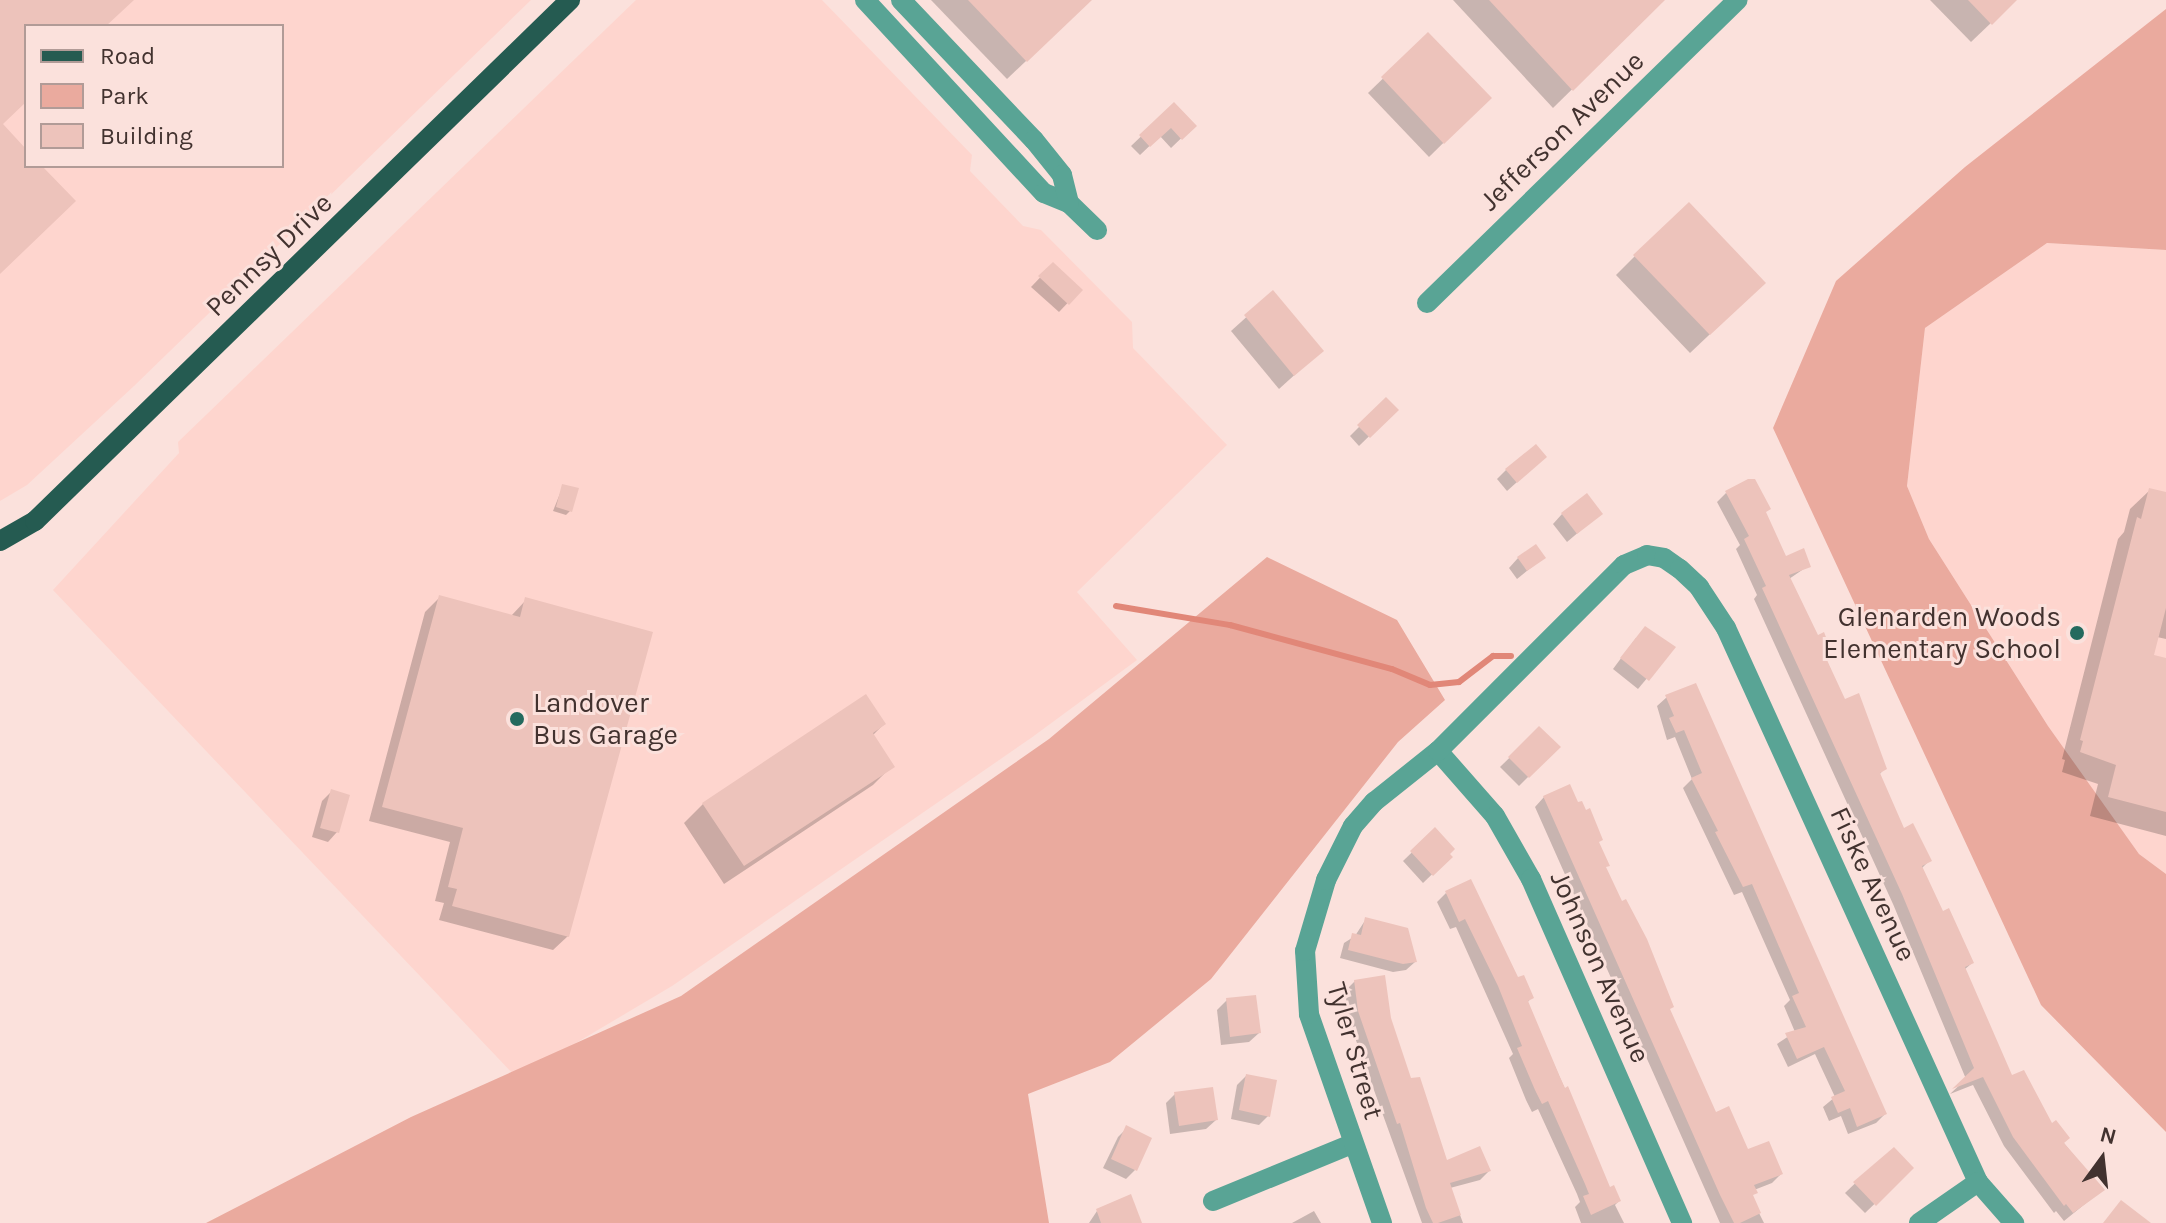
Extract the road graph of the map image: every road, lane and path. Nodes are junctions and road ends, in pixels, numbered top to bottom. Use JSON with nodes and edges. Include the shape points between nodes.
{"nodes":[{"id":1,"x":570,"y":0,"type":"edge"},
{"id":2,"x":865,"y":0,"type":"edge"},
{"id":3,"x":901,"y":0,"type":"edge"},
{"id":4,"x":1738,"y":0,"type":"edge"},
{"id":5,"x":1069,"y":203,"type":"junction"},
{"id":6,"x":1097,"y":230,"type":"dead end"},
{"id":7,"x":1427,"y":303,"type":"dead end"},
{"id":8,"x":0,"y":541,"type":"edge"},
{"id":9,"x":1680,"y":569,"type":"joint"},
{"id":10,"x":1438,"y":751,"type":"junction"},
{"id":11,"x":1352,"y":1144,"type":"junction"},
{"id":12,"x":1978,"y":1182,"type":"junction"},
{"id":13,"x":1213,"y":1201,"type":"dead end"},
{"id":14,"x":1382,"y":1223,"type":"edge"},
{"id":15,"x":1682,"y":1223,"type":"edge"},
{"id":16,"x":1919,"y":1223,"type":"edge"},
{"id":17,"x":2014,"y":1223,"type":"edge"}],
"edges":[{"from":1,"to":8,"type":"main road","name":"Pennsy Drive","via":[[45,511]]},
{"from":2,"to":5,"type":"street","via":[[1044,193]]},
{"from":3,"to":5,"type":"street","via":[[1034,140],[1062,175]]},
{"from":4,"to":7,"type":"street","name":"Jefferson Avenue"},
{"from":5,"to":6,"type":"street"},
{"from":9,"to":10,"type":"street","name":"Tyler Street","via":[[1664,558],[1632,559]]},
{"from":9,"to":12,"type":"street","name":"Fiske Avenue","via":[[1726,628]]},
{"from":10,"to":11,"type":"street","name":"Tyler Street","via":[[1385,791],[1353,826],[1326,880],[1309,932],[1304,968],[1309,1014]]},
{"from":10,"to":15,"type":"street","name":"Johnson Avenue","via":[[1495,816],[1531,879]]},
{"from":11,"to":13,"type":"street"},
{"from":11,"to":14,"type":"street","name":"Tyler Street"},
{"from":12,"to":16,"type":"street"},
{"from":12,"to":17,"type":"street","name":"Fiske Avenue"}]}
